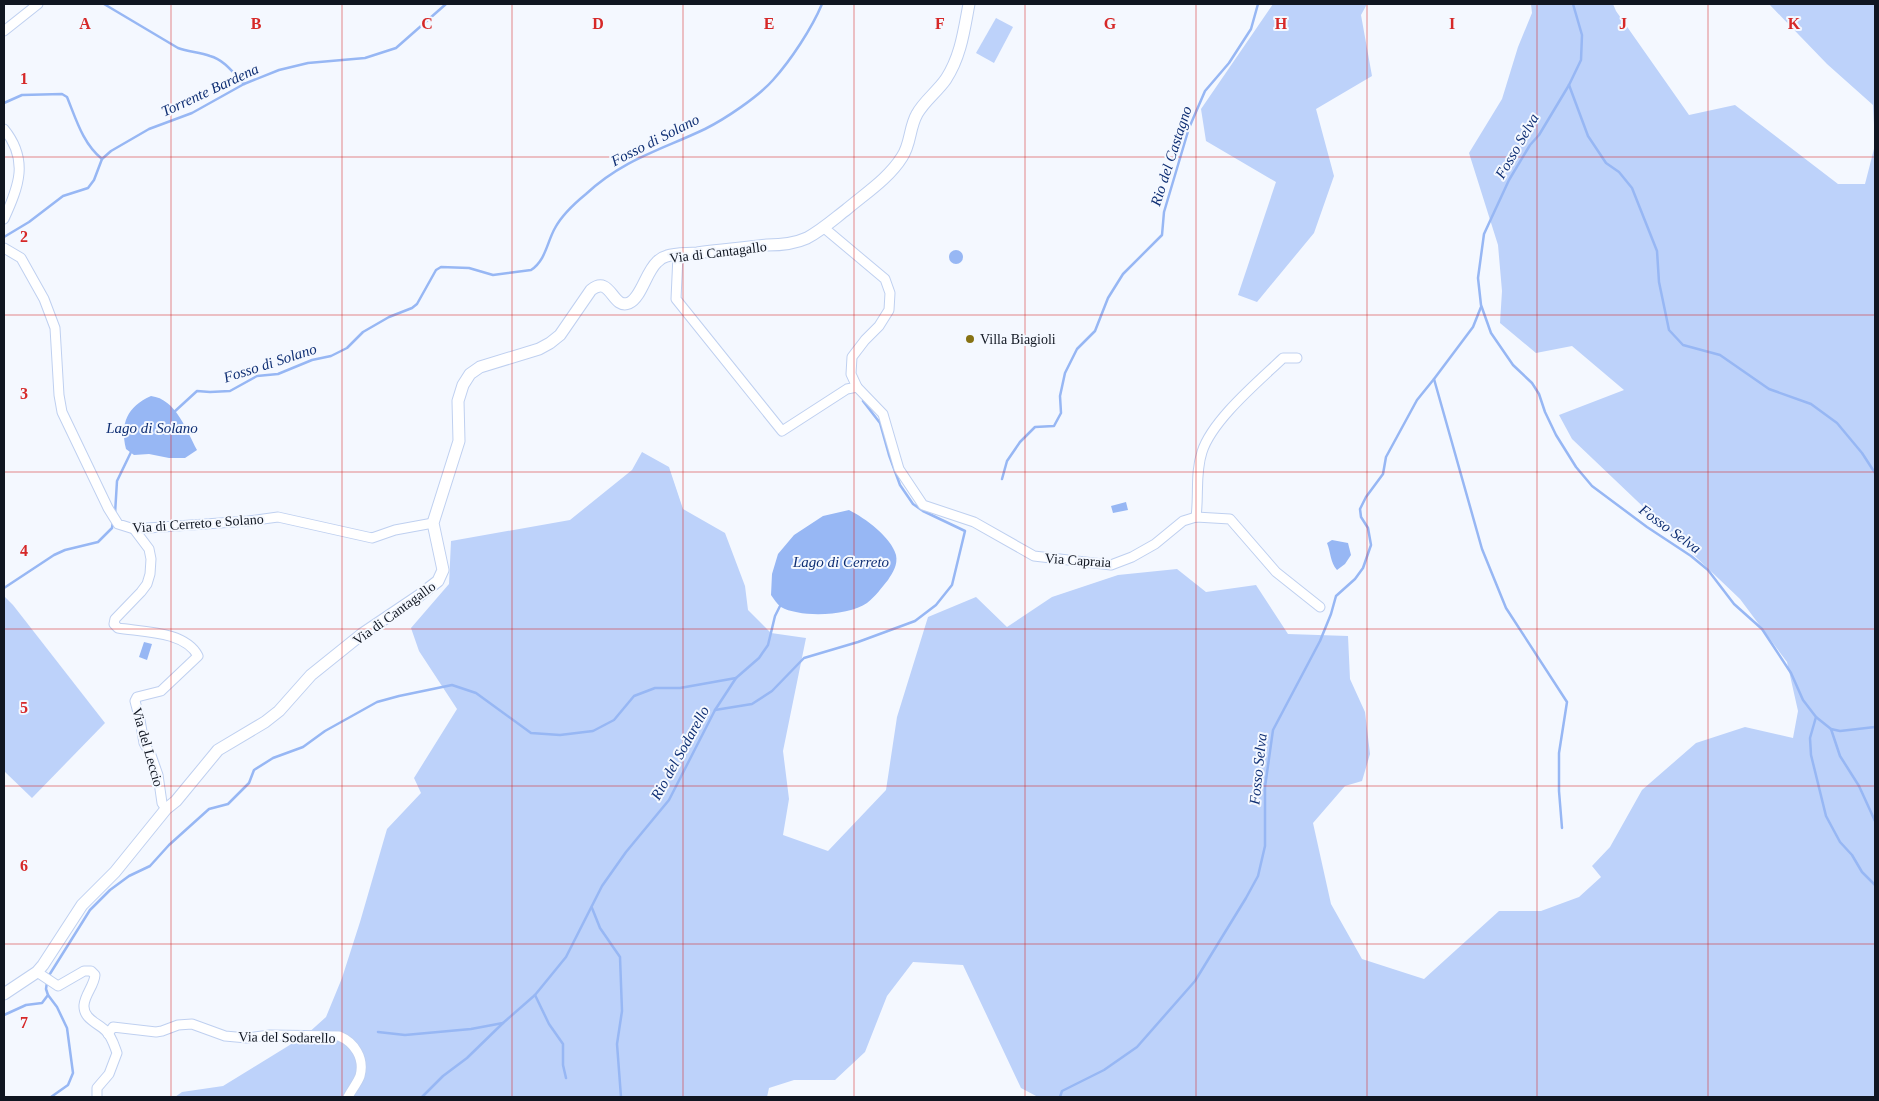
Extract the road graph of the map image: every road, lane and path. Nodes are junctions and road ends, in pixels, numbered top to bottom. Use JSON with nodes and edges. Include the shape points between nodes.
{"nodes":[{"id":1,"x":38,"y":4,"type":"edge"},
{"id":2,"x":969,"y":4,"type":"edge"},
{"id":3,"x":4,"y":31,"type":"edge"},
{"id":4,"x":4,"y":129,"type":"edge"},
{"id":5,"x":4,"y":219,"type":"edge"},
{"id":6,"x":823,"y":227,"type":"junction"},
{"id":7,"x":4,"y":248,"type":"edge"},
{"id":8,"x":678,"y":255,"type":"junction"},
{"id":9,"x":1297,"y":358,"type":"dead end"},
{"id":10,"x":857,"y":387,"type":"junction"},
{"id":11,"x":1196,"y":517,"type":"junction"},
{"id":12,"x":433,"y":523,"type":"junction"},
{"id":13,"x":134,"y":529,"type":"junction"},
{"id":14,"x":1320,"y":607,"type":"dead end"},
{"id":15,"x":166,"y":809,"type":"junction"},
{"id":16,"x":41,"y":974,"type":"junction"},
{"id":17,"x":4,"y":994,"type":"edge"},
{"id":18,"x":108,"y":1034,"type":"junction"},
{"id":19,"x":95,"y":1096,"type":"edge"},
{"id":20,"x":348,"y":1097,"type":"edge"}],
"edges":[{"from":1,"to":3,"type":"street"},
{"from":2,"to":6,"type":"street","name":"Via di Cantagallo","via":[[955,65],[916,115],[902,158],[870,191]]},
{"from":4,"to":5,"type":"street","via":[[20,156],[20,171]]},
{"from":6,"to":8,"type":"street","name":"Via di Cantagallo","via":[[807,238],[783,245]]},
{"from":6,"to":10,"type":"street","via":[[885,279],[890,293],[889,310],[852,357],[851,374]]},
{"from":7,"to":13,"type":"street","name":"Via di Cerreto e Solano","via":[[21,258],[44,299],[55,328],[58,395],[62,412],[108,508],[118,524]]},
{"from":8,"to":10,"type":"street","via":[[676,299],[782,430]]},
{"from":8,"to":12,"type":"street","name":"Via di Cantagallo","via":[[666,256],[650,269],[629,303],[617,301],[607,288],[596,286],[560,335],[550,343],[480,367],[470,374],[458,401],[460,441]]},
{"from":9,"to":11,"type":"street","via":[[1283,358],[1219,423],[1207,441],[1197,479]]},
{"from":10,"to":11,"type":"street","name":"Via Capraia","via":[[883,414],[899,469],[923,505],[974,522],[1034,556],[1111,565],[1132,557],[1183,521]]},
{"from":11,"to":14,"type":"street","via":[[1230,519],[1276,572]]},
{"from":12,"to":13,"type":"street","name":"Via di Cerreto e Solano","via":[[372,538],[278,517]]},
{"from":12,"to":15,"type":"street","name":"Via di Cantagallo","via":[[443,570],[438,581],[362,634],[311,675],[280,711],[218,750]]},
{"from":13,"to":15,"type":"street","name":"Via del Leccio","via":[[149,550],[150,574],[147,584],[114,624],[118,628],[173,637],[194,648],[198,656],[161,691],[137,697],[135,701],[144,743],[158,775],[162,803]]},
{"from":15,"to":16,"type":"street","name":"Via di Cantagallo","via":[[115,872],[82,905],[43,965]]},
{"from":16,"to":17,"type":"street","name":"Via di Cantagallo"},
{"from":16,"to":18,"type":"street","via":[[58,986],[84,971],[95,975],[84,1011]]},
{"from":18,"to":19,"type":"street","via":[[117,1053]]},
{"from":18,"to":20,"type":"street","name":"Via del Sodarello","via":[[114,1027],[156,1032],[192,1024],[225,1036],[247,1038],[339,1036],[355,1047],[360,1061],[360,1076]]}]}
